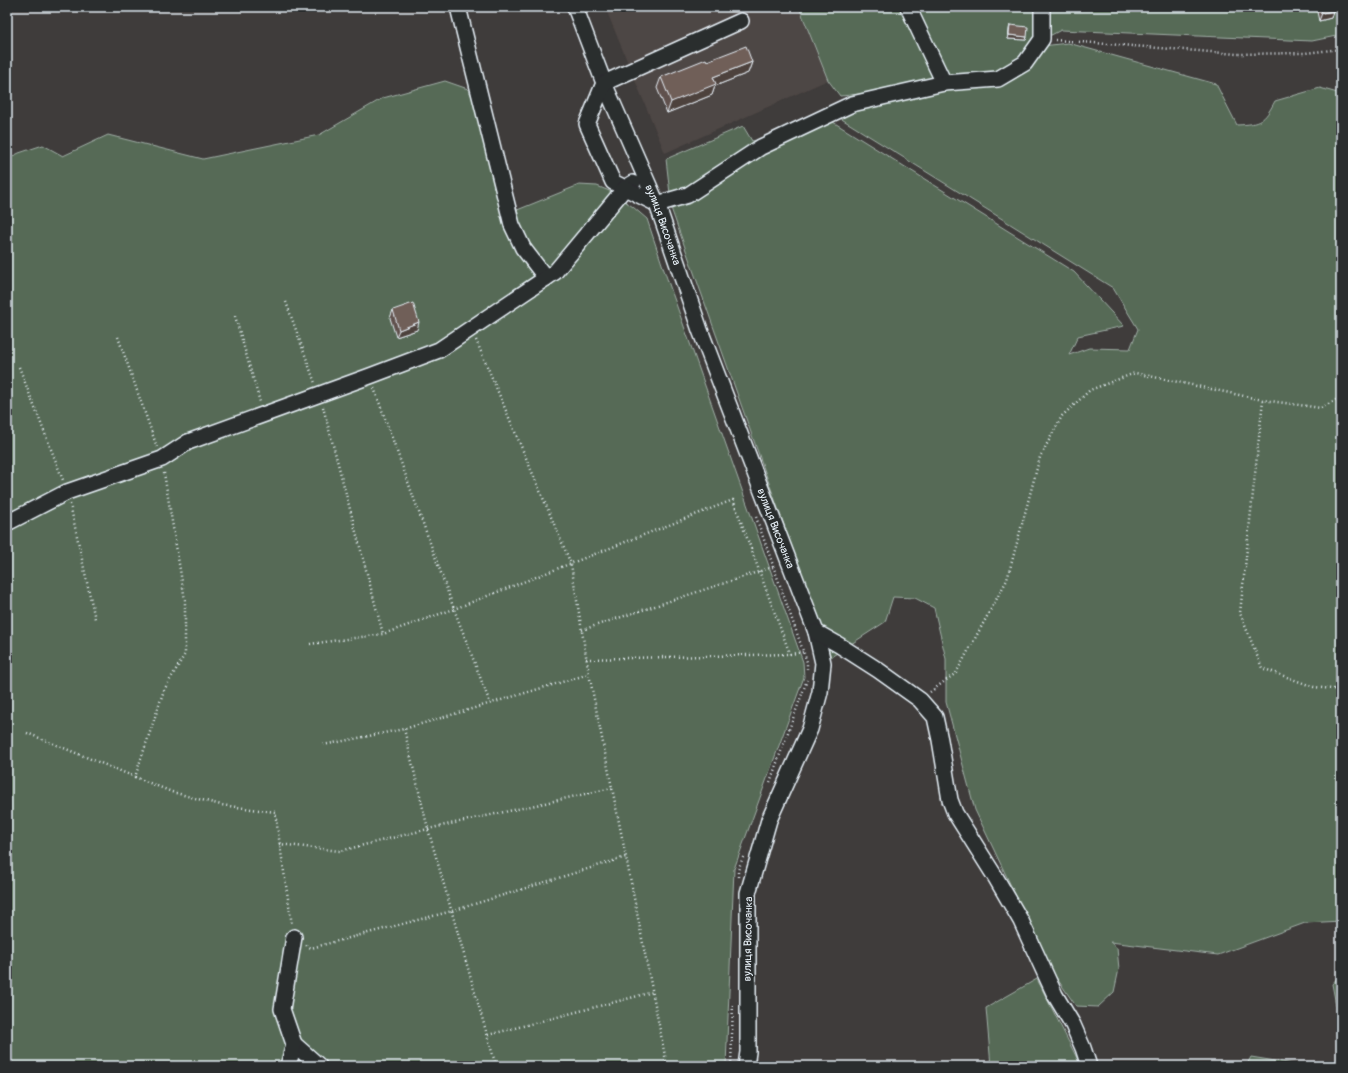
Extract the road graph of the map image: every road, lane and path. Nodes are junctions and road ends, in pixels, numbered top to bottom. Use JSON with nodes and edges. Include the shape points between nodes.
{"nodes":[{"id":1,"x":458,"y":7,"type":"edge"},
{"id":2,"x":575,"y":7,"type":"edge"},
{"id":3,"x":908,"y":7,"type":"edge"},
{"id":4,"x":1042,"y":7,"type":"edge"},
{"id":5,"x":741,"y":21,"type":"dead end"},
{"id":6,"x":1042,"y":39,"type":"junction"},
{"id":7,"x":1341,"y":49,"type":"edge"},
{"id":8,"x":604,"y":83,"type":"junction"},
{"id":9,"x":944,"y":84,"type":"junction"},
{"id":10,"x":643,"y":170,"type":"junction"},
{"id":11,"x":626,"y":188,"type":"junction"},
{"id":12,"x":657,"y":204,"type":"junction"},
{"id":13,"x":546,"y":278,"type":"junction"},
{"id":14,"x":286,"y":302,"type":"dead end"},
{"id":15,"x":235,"y":316,"type":"dead end"},
{"id":16,"x":472,"y":328,"type":"junction"},
{"id":17,"x":118,"y":337,"type":"dead end"},
{"id":18,"x":370,"y":376,"type":"junction"},
{"id":19,"x":319,"y":394,"type":"junction"},
{"id":20,"x":1341,"y":397,"type":"edge"},
{"id":21,"x":1264,"y":400,"type":"junction"},
{"id":22,"x":264,"y":414,"type":"junction"},
{"id":23,"x":162,"y":458,"type":"junction"},
{"id":24,"x":755,"y":515,"type":"dead end"},
{"id":25,"x":7,"y":523,"type":"edge"},
{"id":26,"x":571,"y":564,"type":"junction"},
{"id":27,"x":774,"y":567,"type":"junction"},
{"id":28,"x":760,"y":572,"type":"junction"},
{"id":29,"x":454,"y":609,"type":"junction"},
{"id":30,"x":582,"y":630,"type":"junction"},
{"id":31,"x":816,"y":632,"type":"junction"},
{"id":32,"x":383,"y":634,"type":"junction"},
{"id":33,"x":310,"y":644,"type":"dead end"},
{"id":34,"x":804,"y":652,"type":"junction"},
{"id":35,"x":790,"y":654,"type":"junction"},
{"id":36,"x":586,"y":659,"type":"junction"},
{"id":37,"x":808,"y":670,"type":"dead end"},
{"id":38,"x":589,"y":674,"type":"junction"},
{"id":39,"x":808,"y":678,"type":"dead end"},
{"id":40,"x":1341,"y":690,"type":"edge"},
{"id":41,"x":920,"y":700,"type":"junction"},
{"id":42,"x":490,"y":703,"type":"junction"},
{"id":43,"x":404,"y":729,"type":"junction"},
{"id":44,"x":27,"y":733,"type":"dead end"},
{"id":45,"x":323,"y":745,"type":"dead end"},
{"id":46,"x":135,"y":777,"type":"junction"},
{"id":47,"x":612,"y":788,"type":"junction"},
{"id":48,"x":767,"y":788,"type":"dead end"},
{"id":49,"x":428,"y":829,"type":"junction"},
{"id":50,"x":279,"y":844,"type":"junction"},
{"id":51,"x":746,"y":848,"type":"dead end"},
{"id":52,"x":626,"y":857,"type":"junction"},
{"id":53,"x":738,"y":878,"type":"dead end"},
{"id":54,"x":452,"y":911,"type":"junction"},
{"id":55,"x":294,"y":937,"type":"junction"},
{"id":56,"x":653,"y":992,"type":"junction"},
{"id":57,"x":733,"y":995,"type":"dead end"},
{"id":58,"x":488,"y":1035,"type":"junction"},
{"id":59,"x":294,"y":1044,"type":"junction"},
{"id":60,"x":288,"y":1066,"type":"edge"},
{"id":61,"x":319,"y":1066,"type":"edge"},
{"id":62,"x":496,"y":1066,"type":"edge"},
{"id":63,"x":667,"y":1066,"type":"edge"},
{"id":64,"x":731,"y":1066,"type":"edge"},
{"id":65,"x":746,"y":1066,"type":"edge"},
{"id":66,"x":1089,"y":1066,"type":"edge"}],
"edges":[{"from":1,"to":13,"type":"street","via":[[512,225],[523,248]]},
{"from":2,"to":8,"type":"street","name":"вулиця Височанка"},
{"from":3,"to":9,"type":"street"},
{"from":4,"to":6,"type":"street"},
{"from":5,"to":8,"type":"street"},
{"from":6,"to":7,"type":"path","via":[[1237,54],[1305,54]]},
{"from":6,"to":9,"type":"street","via":[[1025,63],[998,79]]},
{"from":8,"to":10,"type":"street","name":"вулиця Височанка"},
{"from":8,"to":11,"type":"street","via":[[587,124],[613,182]]},
{"from":9,"to":12,"type":"street","via":[[852,104],[761,146],[688,195]]},
{"from":10,"to":11,"type":"street","via":[[635,182]]},
{"from":10,"to":12,"type":"street","name":"вулиця Височанка"},
{"from":11,"to":12,"type":"street"},
{"from":11,"to":13,"type":"street","via":[[555,272]]},
{"from":12,"to":31,"type":"street","name":"вулиця Височанка","via":[[700,330]]},
{"from":13,"to":16,"type":"street"},
{"from":14,"to":19,"type":"path"},
{"from":15,"to":22,"type":"path"},
{"from":16,"to":18,"type":"street","via":[[439,350]]},
{"from":16,"to":26,"type":"path"},
{"from":17,"to":23,"type":"path"},
{"from":18,"to":19,"type":"street"},
{"from":18,"to":29,"type":"path"},
{"from":19,"to":22,"type":"street"},
{"from":19,"to":32,"type":"path"},
{"from":20,"to":21,"type":"path","via":[[1321,408]]},
{"from":21,"to":40,"type":"path","via":[[1240,613],[1262,668],[1314,687]]},
{"from":21,"to":41,"type":"path","via":[[1135,373],[1090,390],[1062,416],[1040,457],[1007,580],[956,673]]},
{"from":22,"to":23,"type":"street","via":[[188,442]]},
{"from":23,"to":25,"type":"street","via":[[67,492]]},
{"from":23,"to":46,"type":"path","via":[[185,600],[185,654],[164,690]]},
{"from":24,"to":27,"type":"path"},
{"from":26,"to":28,"type":"path","via":[[733,500]]},
{"from":26,"to":29,"type":"path"},
{"from":26,"to":30,"type":"path"},
{"from":27,"to":28,"type":"path"},
{"from":27,"to":34,"type":"path"},
{"from":28,"to":30,"type":"path"},
{"from":28,"to":35,"type":"path"},
{"from":29,"to":32,"type":"path"},
{"from":29,"to":42,"type":"path"},
{"from":30,"to":36,"type":"path"},
{"from":31,"to":41,"type":"street","via":[[878,670]]},
{"from":31,"to":65,"type":"street","name":"вулиця Височанка","via":[[823,663],[820,692],[810,728],[769,820],[748,893]]},
{"from":32,"to":33,"type":"path"},
{"from":34,"to":35,"type":"path"},
{"from":34,"to":37,"type":"path"},
{"from":35,"to":36,"type":"path"},
{"from":36,"to":38,"type":"path"},
{"from":38,"to":42,"type":"path"},
{"from":38,"to":47,"type":"path"},
{"from":39,"to":48,"type":"path"},
{"from":41,"to":66,"type":"street","via":[[934,717],[950,800],[955,813],[1021,921],[1083,1048]]},
{"from":42,"to":43,"type":"path"},
{"from":43,"to":45,"type":"path"},
{"from":43,"to":49,"type":"path"},
{"from":44,"to":46,"type":"path"},
{"from":46,"to":50,"type":"path","via":[[172,792],[221,804],[275,812]]},
{"from":47,"to":49,"type":"path"},
{"from":47,"to":52,"type":"path"},
{"from":49,"to":50,"type":"path","via":[[340,851]]},
{"from":49,"to":54,"type":"path"},
{"from":50,"to":55,"type":"path"},
{"from":51,"to":53,"type":"path","via":[[738,870]]},
{"from":52,"to":54,"type":"path"},
{"from":52,"to":56,"type":"path"},
{"from":54,"to":55,"type":"path","via":[[311,948]]},
{"from":54,"to":58,"type":"path"},
{"from":55,"to":59,"type":"street","via":[[282,1009]]},
{"from":56,"to":58,"type":"path"},
{"from":56,"to":63,"type":"path"},
{"from":57,"to":64,"type":"path"},
{"from":58,"to":62,"type":"path"},
{"from":59,"to":60,"type":"street"},
{"from":59,"to":61,"type":"street"}]}
